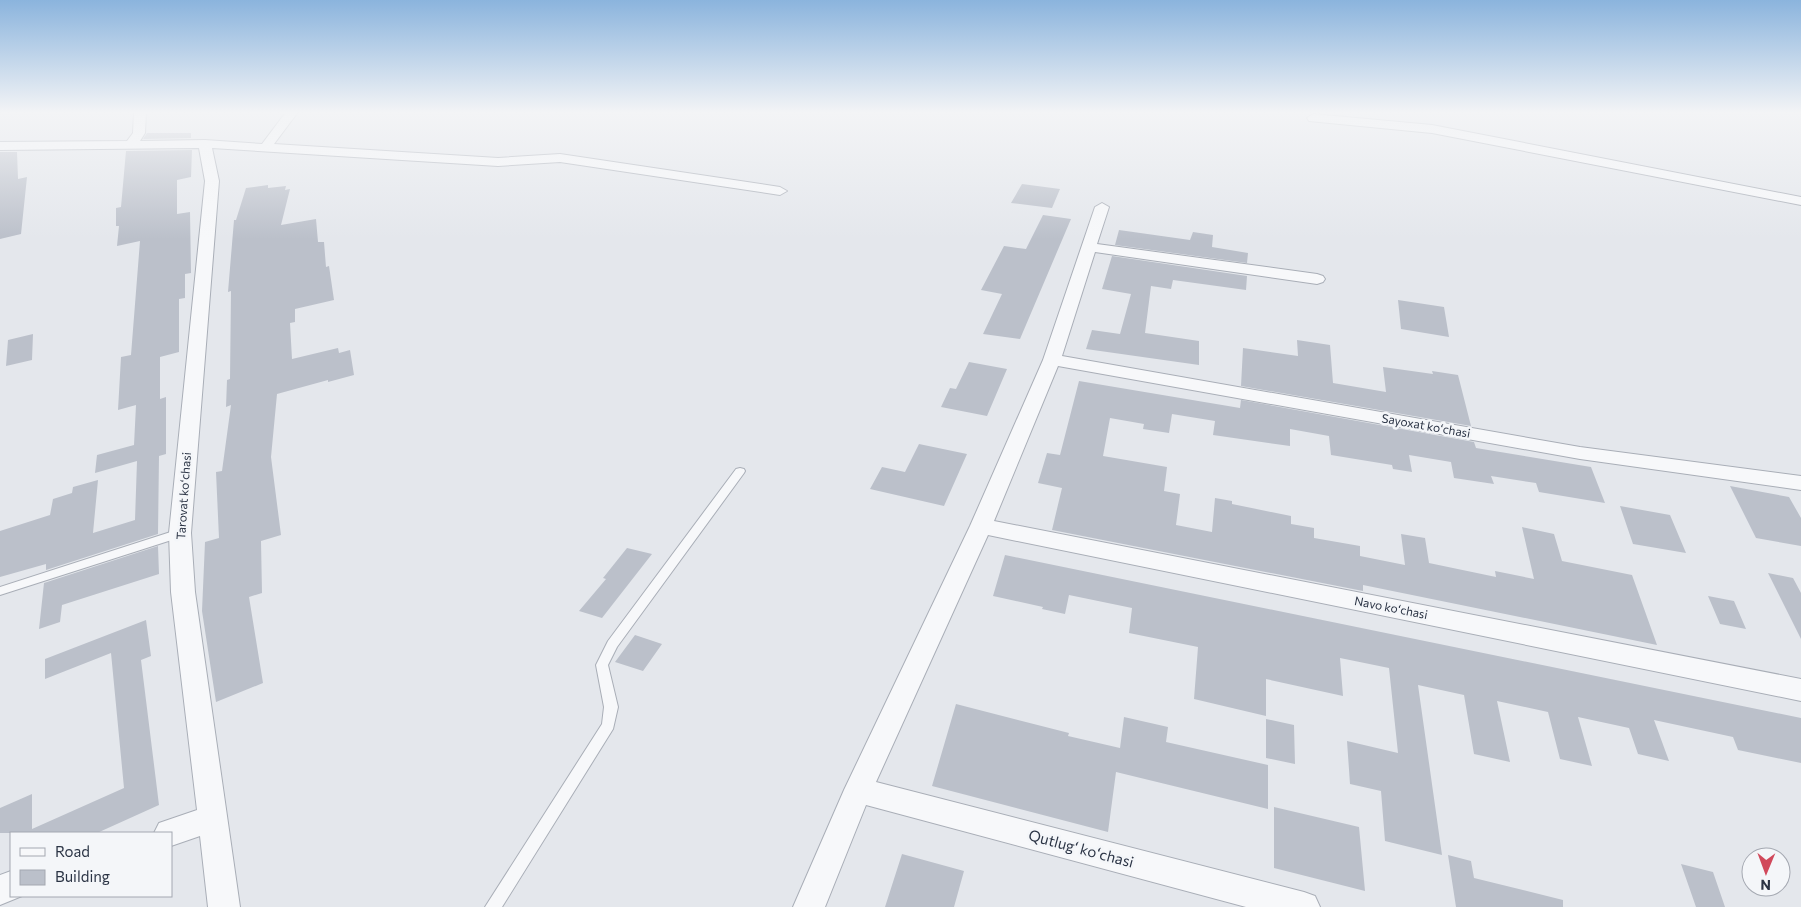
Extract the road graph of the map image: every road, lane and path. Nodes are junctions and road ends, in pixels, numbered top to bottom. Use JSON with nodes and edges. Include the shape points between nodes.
{"nodes":[{"id":1,"x":207,"y":154,"type":"edge"},
{"id":2,"x":379,"y":154,"type":"edge"},
{"id":3,"x":1562,"y":154,"type":"edge"},
{"id":4,"x":780,"y":191,"type":"dead end"},
{"id":5,"x":1801,"y":201,"type":"edge"},
{"id":6,"x":1102,"y":207,"type":"dead end"},
{"id":7,"x":1090,"y":247,"type":"junction"},
{"id":8,"x":1317,"y":279,"type":"dead end"},
{"id":9,"x":1052,"y":360,"type":"junction"},
{"id":10,"x":740,"y":471,"type":"dead end"},
{"id":11,"x":1801,"y":483,"type":"edge"},
{"id":12,"x":981,"y":526,"type":"junction"},
{"id":13,"x":180,"y":533,"type":"junction"},
{"id":14,"x":0,"y":591,"type":"edge"},
{"id":15,"x":1801,"y":690,"type":"edge"},
{"id":16,"x":858,"y":790,"type":"junction"},
{"id":17,"x":212,"y":819,"type":"junction"},
{"id":18,"x":172,"y":832,"type":"edge"},
{"id":19,"x":224,"y":907,"type":"edge"},
{"id":20,"x":493,"y":907,"type":"edge"},
{"id":21,"x":809,"y":907,"type":"edge"},
{"id":22,"x":1304,"y":907,"type":"edge"}],
"edges":[{"from":1,"to":13,"type":"street","name":"Tarovat koʻchasi","via":[[212,180]]},
{"from":2,"to":4,"type":"street","via":[[498,162],[560,158]]},
{"from":3,"to":5,"type":"street"},
{"from":6,"to":7,"type":"street"},
{"from":7,"to":8,"type":"street"},
{"from":7,"to":9,"type":"street"},
{"from":9,"to":11,"type":"street","name":"Sayoxat koʻchasi","via":[[1580,453]]},
{"from":9,"to":12,"type":"street"},
{"from":10,"to":20,"type":"lane","via":[[612,644],[602,665],[612,707],[608,725]]},
{"from":12,"to":15,"type":"street","name":"Navo koʻchasi"},
{"from":12,"to":16,"type":"street"},
{"from":13,"to":14,"type":"lane"},
{"from":13,"to":17,"type":"street","name":"Tarovat koʻchasi","via":[[183,592]]},
{"from":16,"to":21,"type":"street"},
{"from":16,"to":22,"type":"street","name":"Qutlugʻ koʻchasi"},
{"from":17,"to":18,"type":"street"},
{"from":17,"to":19,"type":"street","name":"Tarovat koʻchasi"}]}
